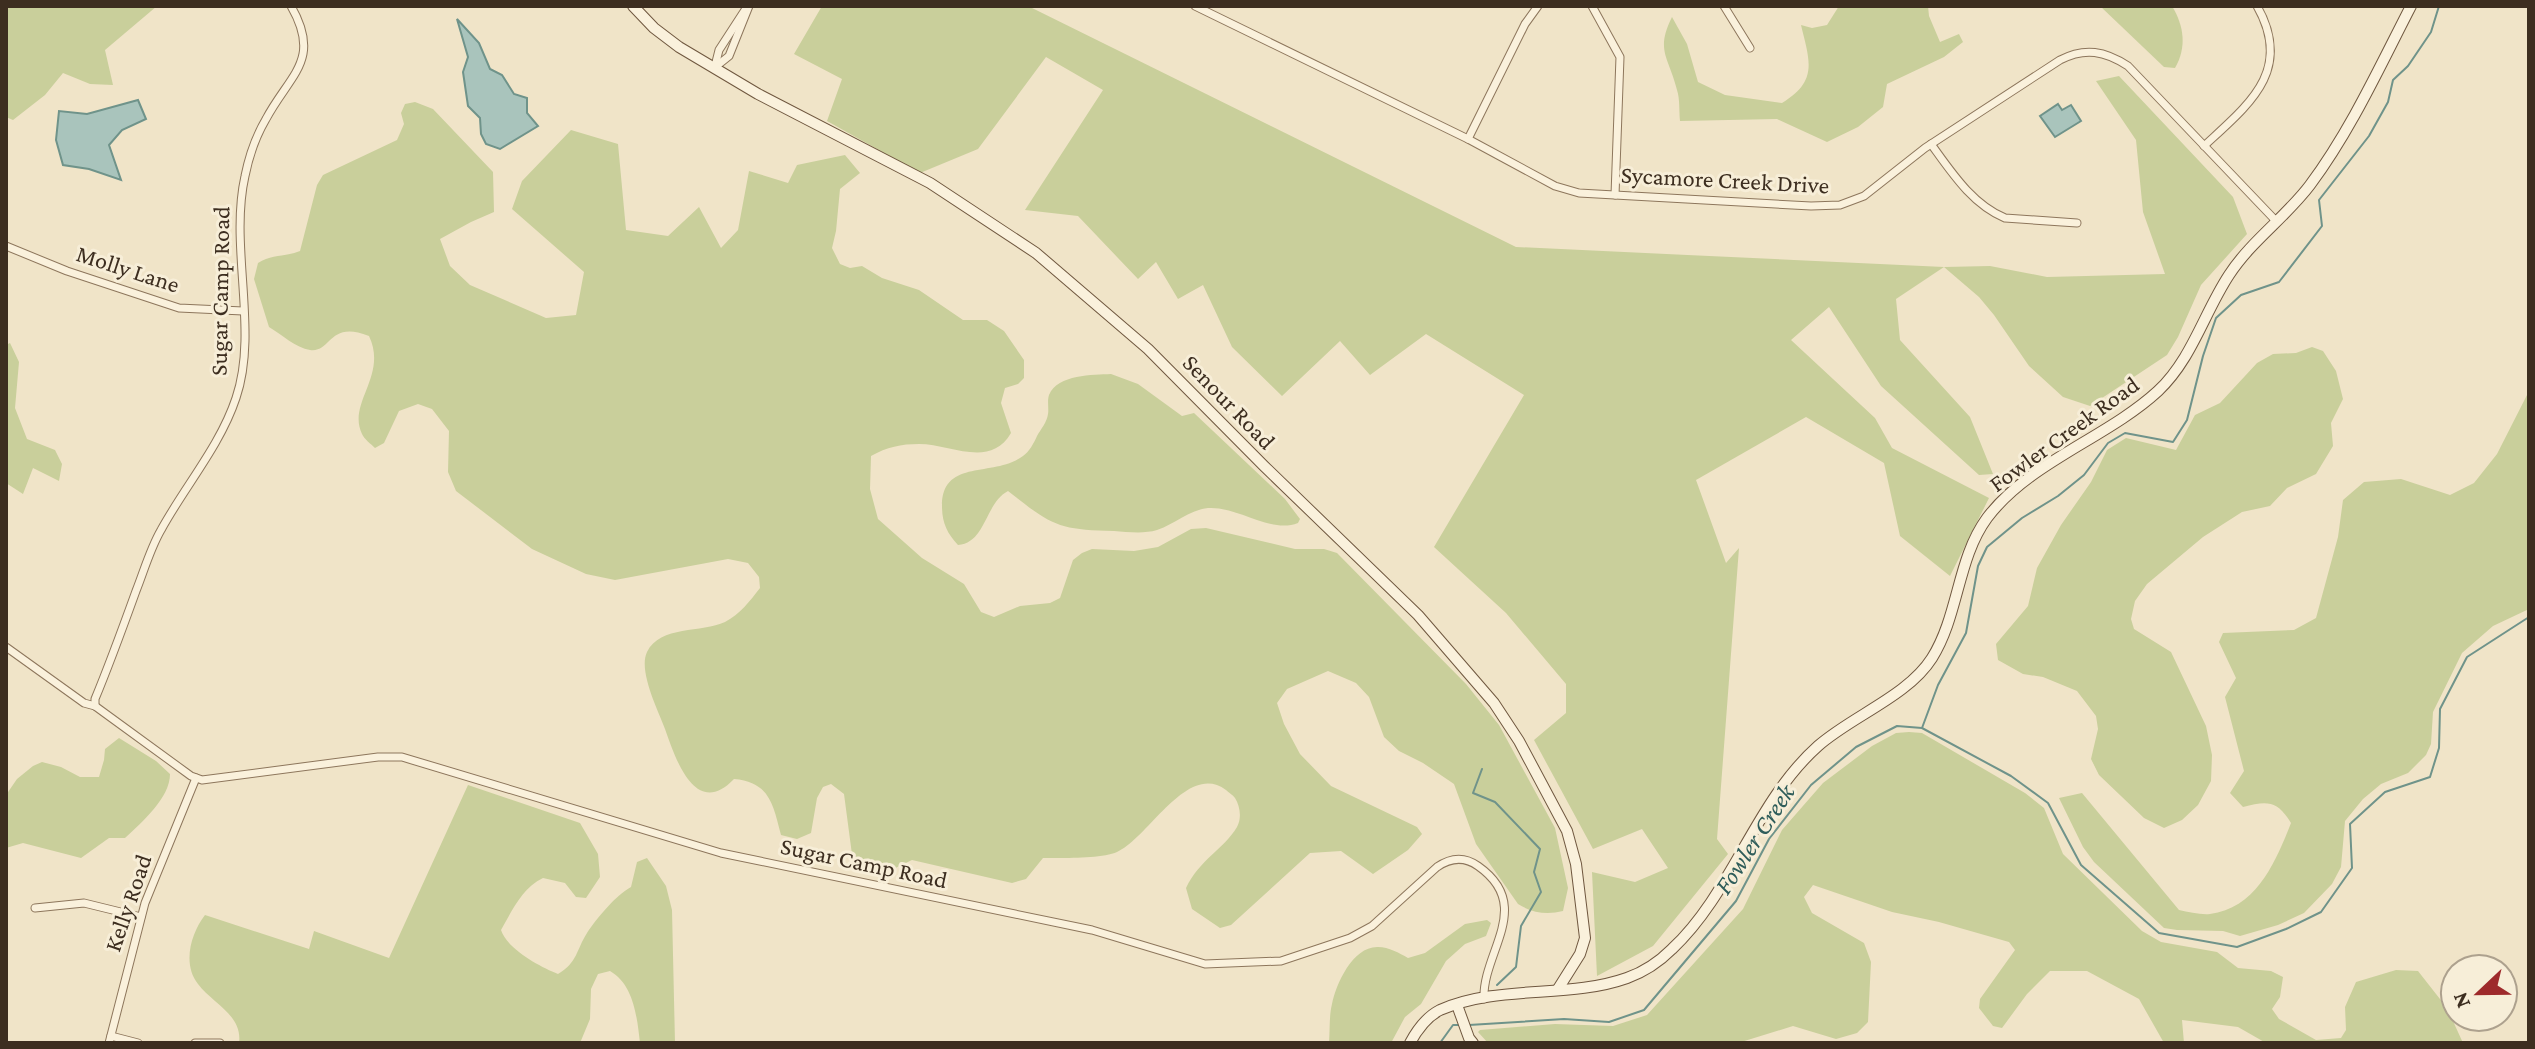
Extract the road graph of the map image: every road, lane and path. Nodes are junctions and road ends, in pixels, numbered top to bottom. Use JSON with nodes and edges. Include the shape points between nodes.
{"nodes":[{"id":1,"x":291,"y":6,"type":"edge"},
{"id":2,"x":633,"y":6,"type":"edge"},
{"id":3,"x":749,"y":6,"type":"edge"},
{"id":4,"x":1195,"y":6,"type":"edge"},
{"id":5,"x":1538,"y":6,"type":"edge"},
{"id":6,"x":1592,"y":6,"type":"edge"},
{"id":7,"x":1724,"y":6,"type":"edge"},
{"id":8,"x":2257,"y":6,"type":"edge"},
{"id":9,"x":2411,"y":6,"type":"edge"},
{"id":10,"x":1750,"y":48,"type":"dead end"},
{"id":11,"x":714,"y":68,"type":"junction"},
{"id":12,"x":1468,"y":139,"type":"junction"},
{"id":13,"x":1931,"y":144,"type":"junction"},
{"id":14,"x":2204,"y":146,"type":"junction"},
{"id":15,"x":1615,"y":195,"type":"junction"},
{"id":16,"x":2277,"y":222,"type":"junction"},
{"id":17,"x":2077,"y":223,"type":"dead end"},
{"id":18,"x":6,"y":246,"type":"edge"},
{"id":19,"x":243,"y":311,"type":"junction"},
{"id":20,"x":6,"y":647,"type":"edge"},
{"id":21,"x":95,"y":706,"type":"junction"},
{"id":22,"x":196,"y":778,"type":"junction"},
{"id":23,"x":35,"y":908,"type":"dead end"},
{"id":24,"x":141,"y":917,"type":"junction"},
{"id":25,"x":1558,"y":989,"type":"junction"},
{"id":26,"x":1484,"y":999,"type":"junction"},
{"id":27,"x":1457,"y":1005,"type":"junction"},
{"id":28,"x":110,"y":1039,"type":"edge"},
{"id":29,"x":1471,"y":1041,"type":"edge"},
{"id":30,"x":138,"y":1043,"type":"edge"},
{"id":31,"x":195,"y":1043,"type":"edge"},
{"id":32,"x":220,"y":1043,"type":"edge"},
{"id":33,"x":1410,"y":1043,"type":"edge"}],
"edges":[{"from":1,"to":19,"type":"street","name":"Sugar Camp Road","via":[[304,36],[304,54],[255,141],[245,175],[240,215]]},
{"from":2,"to":11,"type":"main road","name":"Senour Road","via":[[664,35]]},
{"from":3,"to":11,"type":"street","via":[[729,56]]},
{"from":4,"to":12,"type":"street","name":"Sycamore Creek Drive"},
{"from":5,"to":12,"type":"street"},
{"from":6,"to":15,"type":"street","via":[[1620,57]]},
{"from":7,"to":10,"type":"street"},
{"from":8,"to":14,"type":"street","via":[[2270,43],[2267,76],[2252,100]]},
{"from":9,"to":16,"type":"main road","name":"Fowler Creek Road","via":[[2331,152]]},
{"from":11,"to":25,"type":"main road","name":"Senour Road","via":[[930,183],[1036,253],[1148,349],[1446,645],[1519,741],[1573,849],[1585,938]]},
{"from":12,"to":15,"type":"street","name":"Sycamore Creek Drive","via":[[1555,186]]},
{"from":13,"to":14,"type":"street","name":"Sycamore Creek Drive","via":[[2082,51],[2110,55],[2128,66]]},
{"from":13,"to":15,"type":"street","name":"Sycamore Creek Drive","via":[[1864,196],[1840,205]]},
{"from":13,"to":17,"type":"street","via":[[1964,188],[1996,214]]},
{"from":14,"to":16,"type":"street","name":"Sycamore Creek Drive"},
{"from":16,"to":25,"type":"main road","name":"Fowler Creek Road","via":[[2230,273],[2183,362],[2158,390],[1996,507],[1976,535],[1947,629],[1928,664],[1797,767],[1685,935],[1639,973]]},
{"from":18,"to":19,"type":"street","name":"Molly Lane","via":[[179,308]]},
{"from":19,"to":21,"type":"street","name":"Sugar Camp Road","via":[[242,371],[234,403],[153,546]]},
{"from":20,"to":21,"type":"street"},
{"from":21,"to":22,"type":"street"},
{"from":22,"to":24,"type":"street","name":"Kelly Road"},
{"from":22,"to":26,"type":"street","name":"Sugar Camp Road","via":[[209,781],[402,757],[721,853],[1079,927],[1205,964],[1281,961],[1350,938],[1372,926],[1437,867],[1463,859],[1486,873],[1503,903],[1502,934],[1485,976]]},
{"from":23,"to":24,"type":"street","via":[[84,903]]},
{"from":24,"to":28,"type":"street","name":"Kelly Road"},
{"from":25,"to":26,"type":"main road","name":"Fowler Creek Road"},
{"from":26,"to":27,"type":"main road","name":"Fowler Creek Road"},
{"from":27,"to":29,"type":"main road"},
{"from":27,"to":33,"type":"main road","name":"Fowler Creek Road","via":[[1436,1012]]},
{"from":28,"to":30,"type":"street"},
{"from":31,"to":32,"type":"street"}]}
